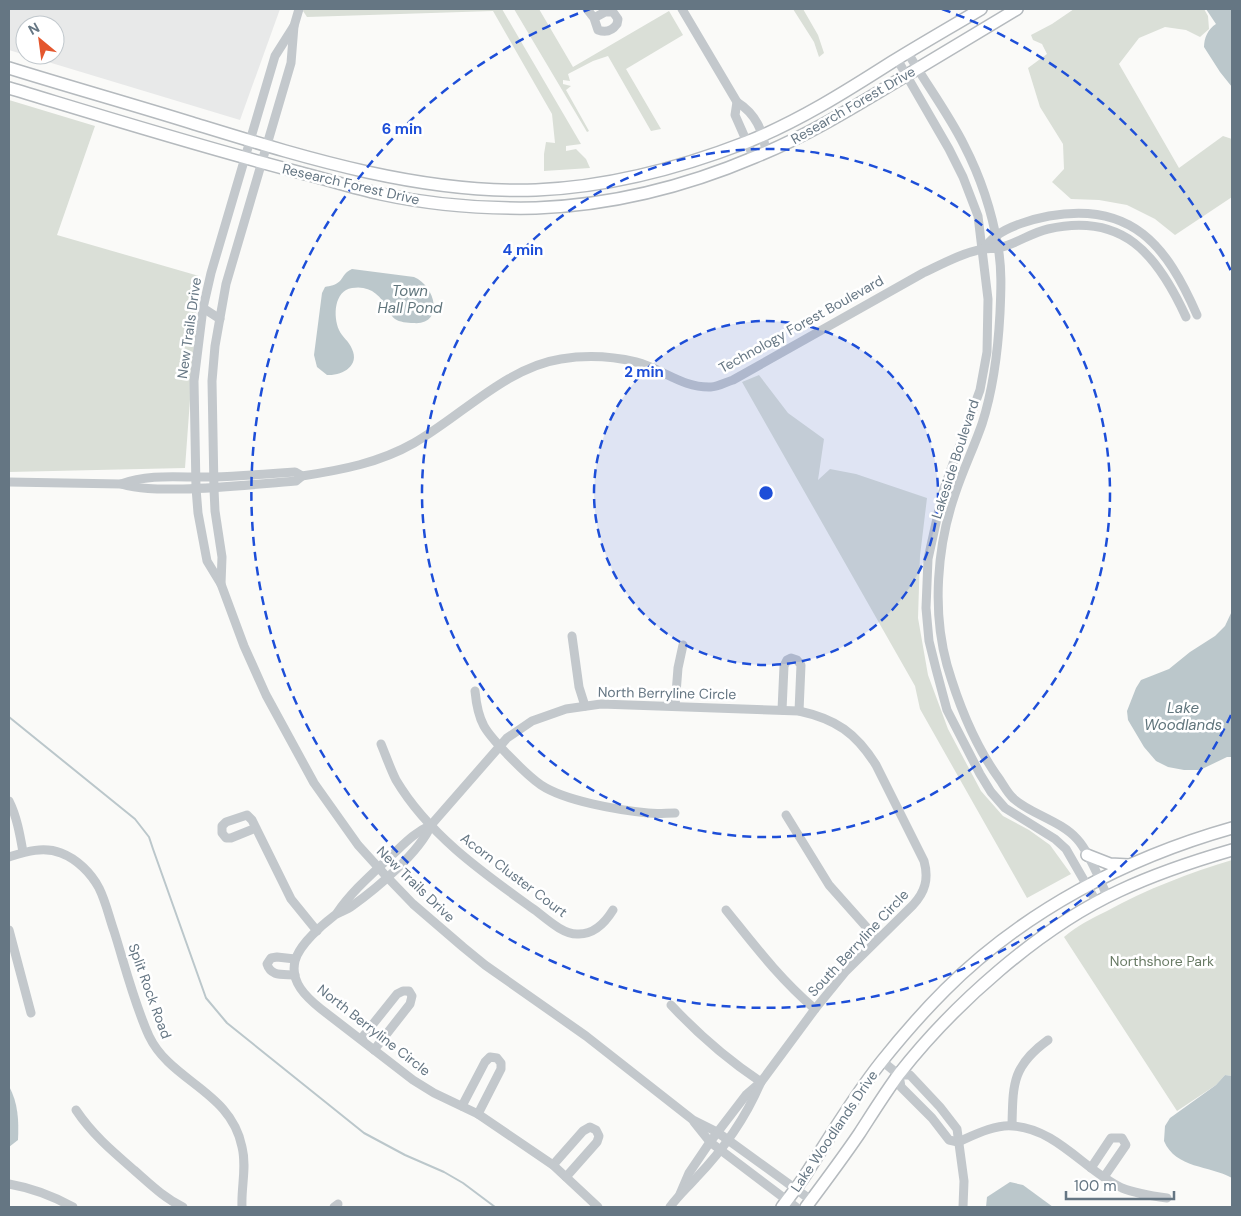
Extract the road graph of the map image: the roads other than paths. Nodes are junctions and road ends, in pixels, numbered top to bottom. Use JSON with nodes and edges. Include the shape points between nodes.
{"nodes":[{"id":1,"x":299,"y":9,"type":"edge"},
{"id":2,"x":587,"y":9,"type":"edge"},
{"id":3,"x":682,"y":9,"type":"edge"},
{"id":4,"x":981,"y":9,"type":"edge"},
{"id":5,"x":1017,"y":9,"type":"edge"},
{"id":6,"x":594,"y":18,"type":"dead end"},
{"id":7,"x":294,"y":26,"type":"junction"},
{"id":8,"x":908,"y":52,"type":"junction"},
{"id":9,"x":897,"y":59,"type":"junction"},
{"id":10,"x":9,"y":68,"type":"edge"},
{"id":11,"x":917,"y":69,"type":"junction"},
{"id":12,"x":21,"y":72,"type":"junction"},
{"id":13,"x":906,"y":76,"type":"junction"},
{"id":14,"x":9,"y":78,"type":"edge"},
{"id":15,"x":9,"y":88,"type":"edge"},
{"id":16,"x":737,"y":102,"type":"junction"},
{"id":17,"x":763,"y":135,"type":"junction"},
{"id":18,"x":250,"y":141,"type":"junction"},
{"id":19,"x":748,"y":141,"type":"junction"},
{"id":20,"x":267,"y":145,"type":"junction"},
{"id":21,"x":766,"y":152,"type":"junction"},
{"id":22,"x":245,"y":158,"type":"junction"},
{"id":23,"x":754,"y":158,"type":"junction"},
{"id":24,"x":262,"y":163,"type":"junction"},
{"id":25,"x":996,"y":236,"type":"junction"},
{"id":26,"x":998,"y":248,"type":"junction"},
{"id":27,"x":983,"y":249,"type":"junction"},
{"id":28,"x":222,"y":306,"type":"junction"},
{"id":29,"x":203,"y":308,"type":"junction"},
{"id":30,"x":1197,"y":315,"type":"dead end"},
{"id":31,"x":1186,"y":317,"type":"dead end"},
{"id":32,"x":220,"y":319,"type":"junction"},
{"id":33,"x":987,"y":352,"type":"junction"},
{"id":34,"x":998,"y":355,"type":"junction"},
{"id":35,"x":302,"y":476,"type":"junction"},
{"id":36,"x":196,"y":477,"type":"junction"},
{"id":37,"x":213,"y":477,"type":"junction"},
{"id":38,"x":9,"y":482,"type":"edge"},
{"id":39,"x":121,"y":484,"type":"junction"},
{"id":40,"x":196,"y":488,"type":"junction"},
{"id":41,"x":214,"y":489,"type":"junction"},
{"id":42,"x":943,"y":491,"type":"junction"},
{"id":43,"x":954,"y":495,"type":"junction"},
{"id":44,"x":221,"y":584,"type":"junction"},
{"id":45,"x":572,"y":636,"type":"dead end"},
{"id":46,"x":683,"y":645,"type":"dead end"},
{"id":47,"x":475,"y":691,"type":"dead end"},
{"id":48,"x":585,"y":706,"type":"junction"},
{"id":49,"x":675,"y":706,"type":"junction"},
{"id":50,"x":961,"y":706,"type":"junction"},
{"id":51,"x":782,"y":710,"type":"junction"},
{"id":52,"x":947,"y":710,"type":"junction"},
{"id":53,"x":799,"y":711,"type":"junction"},
{"id":54,"x":381,"y":744,"type":"dead end"},
{"id":55,"x":500,"y":746,"type":"junction"},
{"id":56,"x":992,"y":769,"type":"junction"},
{"id":57,"x":980,"y":774,"type":"junction"},
{"id":58,"x":9,"y":801,"type":"edge"},
{"id":59,"x":675,"y":813,"type":"dead end"},
{"id":60,"x":786,"y":815,"type":"dead end"},
{"id":61,"x":431,"y":825,"type":"junction"},
{"id":62,"x":256,"y":828,"type":"dead end"},
{"id":63,"x":1232,"y":828,"type":"edge"},
{"id":64,"x":1232,"y":850,"type":"edge"},
{"id":65,"x":23,"y":852,"type":"junction"},
{"id":66,"x":1087,"y":855,"type":"junction"},
{"id":67,"x":9,"y":857,"type":"edge"},
{"id":68,"x":1131,"y":865,"type":"junction"},
{"id":69,"x":378,"y":868,"type":"junction"},
{"id":70,"x":387,"y":878,"type":"junction"},
{"id":71,"x":1100,"y":880,"type":"junction"},
{"id":72,"x":1087,"y":886,"type":"junction"},
{"id":73,"x":1108,"y":897,"type":"junction"},
{"id":74,"x":1097,"y":903,"type":"junction"},
{"id":75,"x":613,"y":910,"type":"dead end"},
{"id":76,"x":726,"y":910,"type":"dead end"},
{"id":77,"x":335,"y":915,"type":"junction"},
{"id":78,"x":9,"y":930,"type":"edge"},
{"id":79,"x":317,"y":931,"type":"junction"},
{"id":80,"x":877,"y":939,"type":"junction"},
{"id":81,"x":295,"y":960,"type":"junction"},
{"id":82,"x":295,"y":975,"type":"junction"},
{"id":83,"x":671,"y":1005,"type":"dead end"},
{"id":84,"x":815,"y":1009,"type":"junction"},
{"id":85,"x":31,"y":1013,"type":"dead end"},
{"id":86,"x":361,"y":1039,"type":"junction"},
{"id":87,"x":1048,"y":1040,"type":"dead end"},
{"id":88,"x":374,"y":1050,"type":"junction"},
{"id":89,"x":882,"y":1061,"type":"junction"},
{"id":90,"x":899,"y":1075,"type":"junction"},
{"id":91,"x":761,"y":1082,"type":"junction"},
{"id":92,"x":462,"y":1106,"type":"junction"},
{"id":93,"x":76,"y":1110,"type":"dead end"},
{"id":94,"x":478,"y":1114,"type":"junction"},
{"id":95,"x":693,"y":1120,"type":"junction"},
{"id":96,"x":1012,"y":1125,"type":"junction"},
{"id":97,"x":717,"y":1132,"type":"junction"},
{"id":98,"x":728,"y":1139,"type":"junction"},
{"id":99,"x":710,"y":1142,"type":"junction"},
{"id":100,"x":958,"y":1142,"type":"junction"},
{"id":101,"x":720,"y":1150,"type":"junction"},
{"id":102,"x":553,"y":1165,"type":"junction"},
{"id":103,"x":1091,"y":1168,"type":"junction"},
{"id":104,"x":566,"y":1177,"type":"junction"},
{"id":105,"x":1104,"y":1177,"type":"junction"},
{"id":106,"x":9,"y":1184,"type":"edge"},
{"id":107,"x":795,"y":1189,"type":"junction"},
{"id":108,"x":680,"y":1194,"type":"junction"},
{"id":109,"x":1167,"y":1198,"type":"dead end"},
{"id":110,"x":808,"y":1204,"type":"edge"},
{"id":111,"x":788,"y":1205,"type":"edge"},
{"id":112,"x":73,"y":1207,"type":"edge"},
{"id":113,"x":183,"y":1207,"type":"edge"},
{"id":114,"x":242,"y":1207,"type":"edge"},
{"id":115,"x":598,"y":1207,"type":"edge"},
{"id":116,"x":670,"y":1207,"type":"edge"},
{"id":117,"x":963,"y":1207,"type":"edge"}],
"edges":[{"from":1,"to":7,"type":"street","name":"New Trails Drive"},
{"from":2,"to":6,"type":"street"},
{"from":3,"to":16,"type":"street"},
{"from":4,"to":8,"type":"main road","name":"Research Forest Drive"},
{"from":5,"to":11,"type":"main road","name":"Research Forest Drive"},
{"from":7,"to":18,"type":"street","name":"New Trails Drive","via":[[275,56]]},
{"from":7,"to":20,"type":"street","name":"New Trails Drive","via":[[291,63]]},
{"from":8,"to":9,"type":"main road","name":"Research Forest Drive"},
{"from":8,"to":11,"type":"street","name":"Lakeside Boulevard"},
{"from":9,"to":13,"type":"street","name":"Lakeside Boulevard"},
{"from":9,"to":17,"type":"main road","name":"Research Forest Drive","via":[[829,101]]},
{"from":10,"to":12,"type":"main road","name":"Research Forest Drive"},
{"from":11,"to":13,"type":"main road","name":"Research Forest Drive"},
{"from":11,"to":25,"type":"street","name":"Lakeside Boulevard","via":[[965,147]]},
{"from":12,"to":14,"type":"main road"},
{"from":12,"to":18,"type":"main road","name":"Research Forest Drive"},
{"from":13,"to":21,"type":"main road","name":"Research Forest Drive","via":[[838,117]]},
{"from":13,"to":27,"type":"street","name":"Lakeside Boulevard","via":[[963,176],[978,216]]},
{"from":15,"to":22,"type":"main road","name":"Research Forest Drive"},
{"from":16,"to":17,"type":"street","via":[[749,109]]},
{"from":16,"to":19,"type":"street","via":[[735,114]]},
{"from":17,"to":19,"type":"main road","name":"Research Forest Drive"},
{"from":17,"to":21,"type":"street"},
{"from":18,"to":20,"type":"main road","name":"Research Forest Drive"},
{"from":18,"to":22,"type":"street","name":"New Trails Drive"},
{"from":19,"to":20,"type":"main road","name":"Research Forest Drive","via":[[652,173],[588,185],[537,190],[439,186],[386,176]]},
{"from":19,"to":23,"type":"street"},
{"from":20,"to":24,"type":"street","name":"New Trails Drive"},
{"from":21,"to":23,"type":"main road","name":"Research Forest Drive"},
{"from":22,"to":24,"type":"main road","name":"Research Forest Drive"},
{"from":22,"to":29,"type":"street","name":"New Trails Drive"},
{"from":23,"to":24,"type":"main road","name":"Research Forest Drive","via":[[699,178],[635,195],[537,208],[437,203],[381,194]]},
{"from":24,"to":28,"type":"street","name":"New Trails Drive"},
{"from":25,"to":26,"type":"street","name":"Lakeside Boulevard"},
{"from":25,"to":27,"type":"street","name":"Technology Forest Boulevard"},
{"from":25,"to":30,"type":"street","name":"Technology Forest Boulevard","via":[[1026,223],[1058,215],[1115,218],[1137,229],[1162,252],[1184,284]]},
{"from":26,"to":27,"type":"street","name":"Technology Forest Boulevard"},
{"from":26,"to":31,"type":"street","name":"Technology Forest Boulevard","via":[[1063,226],[1089,225],[1110,229],[1131,240],[1155,263]]},
{"from":26,"to":34,"type":"street","name":"Lakeside Boulevard"},
{"from":27,"to":33,"type":"street","name":"Lakeside Boulevard","via":[[988,298]]},
{"from":27,"to":35,"type":"street","name":"Technology Forest Boulevard","via":[[923,273],[719,385],[687,385],[637,362],[614,358],[558,359],[513,377],[395,453],[357,466]]},
{"from":28,"to":29,"type":"street"},
{"from":28,"to":32,"type":"street","name":"New Trails Drive"},
{"from":29,"to":32,"type":"street"},
{"from":29,"to":36,"type":"street","name":"New Trails Drive","via":[[194,381]]},
{"from":32,"to":37,"type":"street","name":"New Trails Drive","via":[[212,381]]},
{"from":33,"to":34,"type":"street"},
{"from":33,"to":42,"type":"street","name":"Lakeside Boulevard","via":[[980,390]]},
{"from":34,"to":43,"type":"street","name":"Lakeside Boulevard","via":[[982,425]]},
{"from":35,"to":37,"type":"street","name":"Technology Forest Boulevard","via":[[295,472]]},
{"from":35,"to":41,"type":"street","name":"Technology Forest Boulevard","via":[[296,480]]},
{"from":36,"to":37,"type":"street","name":"Technology Forest Boulevard"},
{"from":36,"to":39,"type":"street","name":"Technology Forest Boulevard","via":[[155,477]]},
{"from":36,"to":40,"type":"street","name":"New Trails Drive"},
{"from":37,"to":41,"type":"street","name":"New Trails Drive"},
{"from":38,"to":39,"type":"street","name":"Technology Forest Boulevard"},
{"from":39,"to":40,"type":"street","name":"Technology Forest Boulevard","via":[[148,489]]},
{"from":40,"to":41,"type":"street","name":"Technology Forest Boulevard"},
{"from":40,"to":44,"type":"street","name":"New Trails Drive","via":[[207,561]]},
{"from":41,"to":44,"type":"street","name":"New Trails Drive","via":[[222,557]]},
{"from":42,"to":43,"type":"street"},
{"from":42,"to":52,"type":"street","name":"Lakeside Boulevard","via":[[928,559],[926,600],[929,641]]},
{"from":43,"to":50,"type":"street","name":"Lakeside Boulevard","via":[[941,560],[939,606],[947,664]]},
{"from":44,"to":69,"type":"street","name":"New Trails Drive","via":[[244,646],[289,740],[335,814]]},
{"from":45,"to":48,"type":"street"},
{"from":46,"to":49,"type":"street"},
{"from":47,"to":55,"type":"street","via":[[485,730]]},
{"from":48,"to":49,"type":"street","name":"North Berryline Circle"},
{"from":48,"to":55,"type":"street","name":"North Berryline Circle","via":[[532,721]]},
{"from":49,"to":51,"type":"street","name":"North Berryline Circle"},
{"from":50,"to":52,"type":"street"},
{"from":50,"to":56,"type":"street","name":"Lakeside Boulevard"},
{"from":51,"to":53,"type":"street","name":"North Berryline Circle"},
{"from":51,"to":53,"type":"street","via":[[784,666],[791,658],[801,666]]},
{"from":52,"to":57,"type":"street","name":"Lakeside Boulevard"},
{"from":53,"to":80,"type":"street","name":"South Berryline Circle","via":[[837,723],[862,746],[876,765],[924,861],[926,880],[921,897]]},
{"from":54,"to":61,"type":"street","name":"Acorn Cluster Court","via":[[396,780]]},
{"from":55,"to":59,"type":"street","via":[[527,775],[556,793],[649,814]]},
{"from":55,"to":61,"type":"street","name":"North Berryline Circle"},
{"from":56,"to":57,"type":"street"},
{"from":56,"to":66,"type":"street","name":"Lakeside Boulevard","via":[[1013,799],[1078,839]]},
{"from":57,"to":72,"type":"street","name":"Lakeside Boulevard","via":[[1005,808],[1066,849]]},
{"from":58,"to":65,"type":"street"},
{"from":60,"to":80,"type":"street","via":[[829,885]]},
{"from":61,"to":69,"type":"street","name":"North Berryline Circle","via":[[419,830]]},
{"from":61,"to":70,"type":"street","name":"North Berryline Circle","via":[[426,836]]},
{"from":61,"to":75,"type":"street","name":"Acorn Cluster Court","via":[[470,862],[561,929],[585,934],[595,930]]},
{"from":62,"to":79,"type":"street","via":[[291,899]]},
{"from":63,"to":68,"type":"main road","name":"Lake Woodlands Drive","via":[[1194,839]]},
{"from":64,"to":73,"type":"main road","name":"Lake Woodlands Drive","via":[[1142,881]]},
{"from":65,"to":67,"type":"street","name":"Split Rock Road"},
{"from":65,"to":114,"type":"street","name":"Split Rock Road","via":[[60,852],[79,864],[98,888],[155,1046],[173,1067],[220,1104],[236,1127],[244,1154]]},
{"from":66,"to":68,"type":"main road","via":[[1110,864]]},
{"from":66,"to":71,"type":"street","name":"Lakeside Boulevard"},
{"from":68,"to":71,"type":"main road","name":"Lake Woodlands Drive"},
{"from":69,"to":70,"type":"street","name":"New Trails Drive"},
{"from":69,"to":77,"type":"street","name":"North Berryline Circle"},
{"from":70,"to":77,"type":"street","name":"North Berryline Circle"},
{"from":70,"to":95,"type":"street","name":"New Trails Drive","via":[[485,965],[586,1036]]},
{"from":71,"to":72,"type":"main road","name":"Lake Woodlands Drive"},
{"from":71,"to":73,"type":"street","name":"Lakeside Boulevard"},
{"from":72,"to":74,"type":"street","name":"Lakeside Boulevard"},
{"from":72,"to":89,"type":"main road","name":"Lake Woodlands Drive","via":[[1035,918],[975,962],[945,990]]},
{"from":73,"to":74,"type":"main road","name":"Lake Woodlands Drive"},
{"from":74,"to":90,"type":"main road","name":"Lake Woodlands Drive","via":[[1047,934],[990,979],[932,1035]]},
{"from":76,"to":84,"type":"street","via":[[774,970]]},
{"from":77,"to":79,"type":"street","name":"North Berryline Circle"},
{"from":78,"to":85,"type":"street"},
{"from":79,"to":81,"type":"street","name":"North Berryline Circle"},
{"from":80,"to":84,"type":"street","name":"South Berryline Circle"},
{"from":81,"to":82,"type":"street","name":"North Berryline Circle"},
{"from":81,"to":82,"type":"street","via":[[277,957],[271,958],[267,964],[274,974]]},
{"from":82,"to":86,"type":"street","name":"North Berryline Circle","via":[[308,998]]},
{"from":83,"to":91,"type":"street","via":[[691,1026]]},
{"from":84,"to":91,"type":"street","name":"South Berryline Circle"},
{"from":86,"to":88,"type":"street","name":"North Berryline Circle"},
{"from":86,"to":88,"type":"street","via":[[397,994],[409,991],[412,996],[410,1004]]},
{"from":87,"to":96,"type":"street","via":[[1034,1050],[1019,1070],[1013,1092]]},
{"from":88,"to":92,"type":"street","name":"North Berryline Circle","via":[[413,1080]]},
{"from":89,"to":90,"type":"street"},
{"from":89,"to":107,"type":"main road","name":"Lake Woodlands Drive"},
{"from":90,"to":100,"type":"street","via":[[902,1087],[949,1140]]},
{"from":90,"to":100,"type":"street","via":[[910,1075],[940,1107],[957,1129]]},
{"from":90,"to":110,"type":"main road","name":"Lake Woodlands Drive"},
{"from":91,"to":97,"type":"street","name":"South Berryline Circle"},
{"from":91,"to":98,"type":"street","name":"South Berryline Circle","via":[[747,1112]]},
{"from":92,"to":94,"type":"street","name":"North Berryline Circle"},
{"from":92,"to":94,"type":"street","via":[[485,1062],[490,1057],[497,1058],[501,1068]]},
{"from":93,"to":113,"type":"street","via":[[100,1140],[159,1192]]},
{"from":94,"to":102,"type":"street","name":"North Berryline Circle"},
{"from":95,"to":97,"type":"street","name":"New Trails Drive"},
{"from":95,"to":99,"type":"street","name":"New Trails Drive"},
{"from":96,"to":100,"type":"street"},
{"from":96,"to":103,"type":"street","via":[[1048,1137]]},
{"from":97,"to":98,"type":"street","name":"New Trails Drive"},
{"from":97,"to":99,"type":"street","name":"South Berryline Circle"},
{"from":98,"to":101,"type":"street","name":"South Berryline Circle"},
{"from":98,"to":107,"type":"street","name":"New Trails Drive"},
{"from":99,"to":101,"type":"street","name":"New Trails Drive"},
{"from":99,"to":108,"type":"street","name":"South Berryline Circle","via":[[689,1173]]},
{"from":100,"to":117,"type":"street","via":[[964,1181]]},
{"from":101,"to":108,"type":"street","name":"South Berryline Circle"},
{"from":101,"to":111,"type":"street","name":"New Trails Drive"},
{"from":102,"to":104,"type":"street"},
{"from":102,"to":104,"type":"street","via":[[583,1131],[590,1127],[596,1130],[597,1142]]},
{"from":103,"to":105,"type":"street"},
{"from":103,"to":105,"type":"street","via":[[1111,1138],[1122,1138],[1126,1146]]},
{"from":104,"to":115,"type":"street"},
{"from":105,"to":109,"type":"street","via":[[1138,1194]]},
{"from":106,"to":112,"type":"street","via":[[27,1187]]},
{"from":107,"to":110,"type":"street","name":"New Trails Drive"},
{"from":107,"to":111,"type":"main road","name":"Lake Woodlands Drive"},
{"from":108,"to":116,"type":"street","name":"South Berryline Circle"}]}
